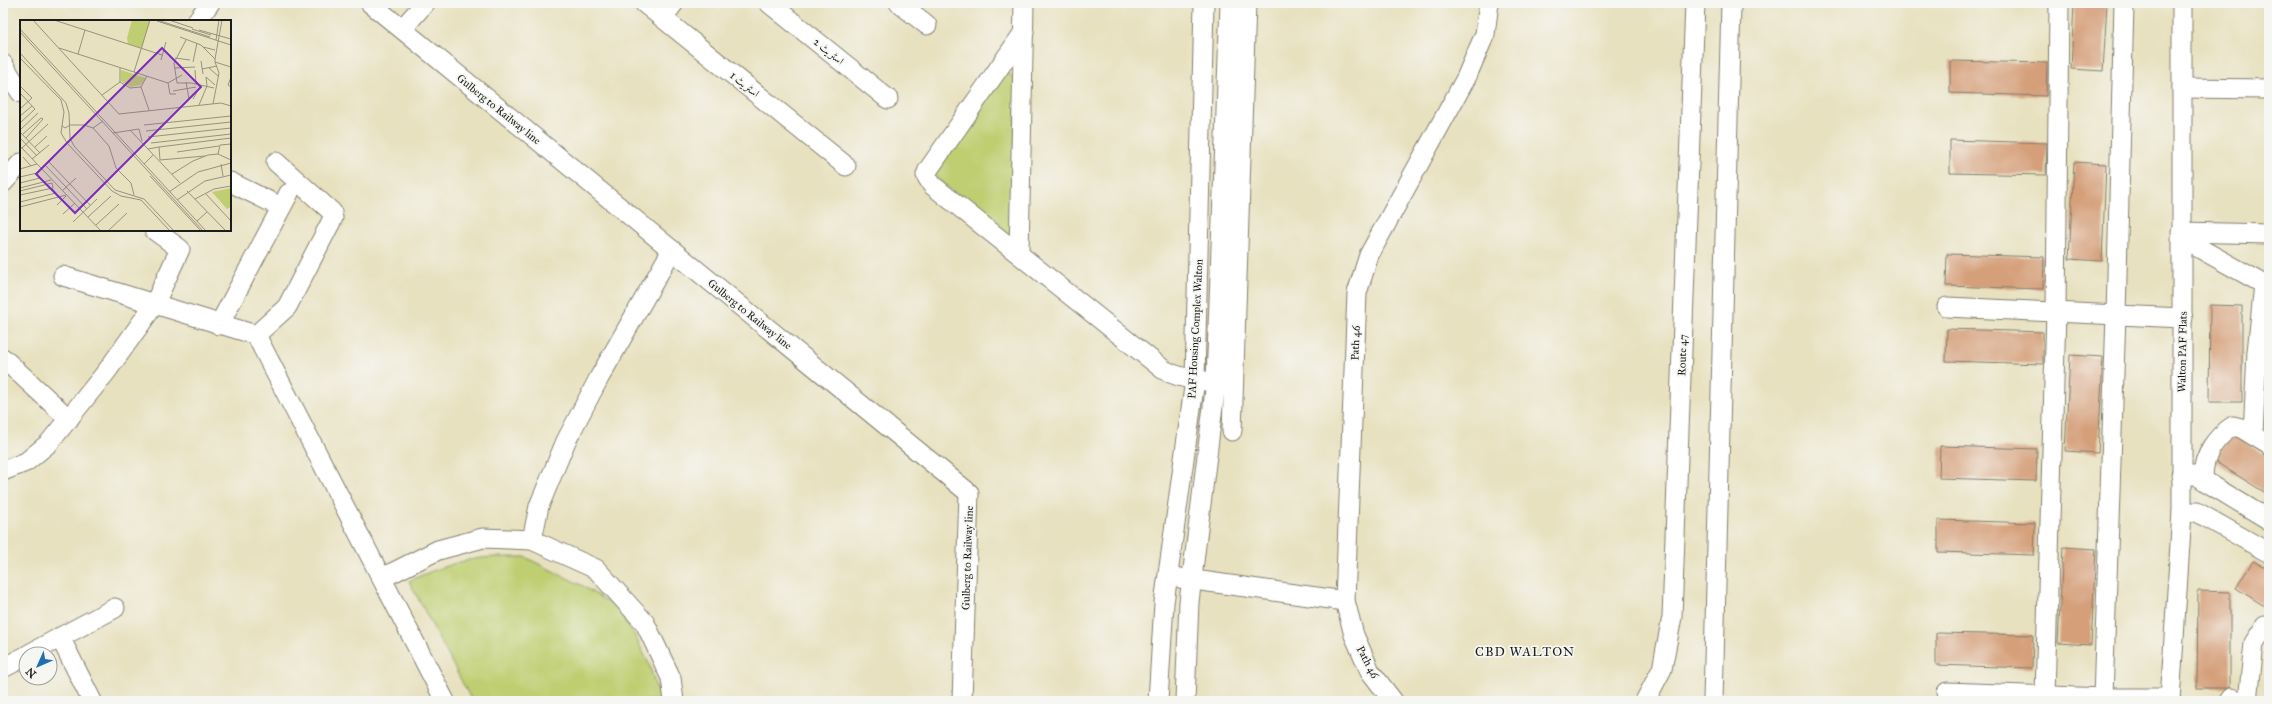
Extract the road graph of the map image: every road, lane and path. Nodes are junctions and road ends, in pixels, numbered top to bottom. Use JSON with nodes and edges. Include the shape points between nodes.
{"nodes":[{"id":1,"x":210,"y":3,"type":"edge"},
{"id":2,"x":370,"y":3,"type":"edge"},
{"id":3,"x":425,"y":3,"type":"edge"},
{"id":4,"x":644,"y":3,"type":"edge"},
{"id":5,"x":674,"y":3,"type":"edge"},
{"id":6,"x":769,"y":3,"type":"edge"},
{"id":7,"x":899,"y":3,"type":"edge"},
{"id":8,"x":1024,"y":3,"type":"edge"},
{"id":9,"x":1204,"y":3,"type":"edge"},
{"id":10,"x":1230,"y":3,"type":"edge"},
{"id":11,"x":1246,"y":3,"type":"edge"},
{"id":12,"x":1489,"y":3,"type":"edge"},
{"id":13,"x":1695,"y":3,"type":"edge"},
{"id":14,"x":1731,"y":3,"type":"edge"},
{"id":15,"x":2059,"y":3,"type":"edge"},
{"id":16,"x":2124,"y":3,"type":"edge"},
{"id":17,"x":2182,"y":3,"type":"edge"},
{"id":18,"x":663,"y":18,"type":"junction"},
{"id":19,"x":198,"y":20,"type":"edge"},
{"id":20,"x":927,"y":26,"type":"dead end"},
{"id":21,"x":402,"y":30,"type":"junction"},
{"id":22,"x":1024,"y":32,"type":"junction"},
{"id":23,"x":5,"y":74,"type":"edge"},
{"id":24,"x":2182,"y":88,"type":"junction"},
{"id":25,"x":2269,"y":89,"type":"edge"},
{"id":26,"x":20,"y":92,"type":"edge"},
{"id":27,"x":888,"y":99,"type":"dead end"},
{"id":28,"x":276,"y":162,"type":"dead end"},
{"id":29,"x":20,"y":164,"type":"edge"},
{"id":30,"x":846,"y":166,"type":"dead end"},
{"id":31,"x":231,"y":182,"type":"edge"},
{"id":32,"x":3,"y":184,"type":"edge"},
{"id":33,"x":156,"y":231,"type":"edge"},
{"id":34,"x":2269,"y":234,"type":"edge"},
{"id":35,"x":2181,"y":235,"type":"junction"},
{"id":36,"x":672,"y":250,"type":"junction"},
{"id":37,"x":1019,"y":253,"type":"junction"},
{"id":38,"x":63,"y":276,"type":"dead end"},
{"id":39,"x":2266,"y":285,"type":"edge"},
{"id":40,"x":154,"y":305,"type":"junction"},
{"id":41,"x":1947,"y":308,"type":"dead end"},
{"id":42,"x":2056,"y":312,"type":"junction"},
{"id":43,"x":2116,"y":315,"type":"junction"},
{"id":44,"x":2183,"y":318,"type":"junction"},
{"id":45,"x":219,"y":325,"type":"junction"},
{"id":46,"x":256,"y":335,"type":"junction"},
{"id":47,"x":2263,"y":356,"type":"edge"},
{"id":48,"x":3,"y":358,"type":"edge"},
{"id":49,"x":1195,"y":380,"type":"junction"},
{"id":50,"x":1225,"y":382,"type":"junction"},
{"id":51,"x":69,"y":419,"type":"junction"},
{"id":52,"x":1232,"y":431,"type":"dead end"},
{"id":53,"x":2253,"y":435,"type":"junction"},
{"id":54,"x":2269,"y":445,"type":"edge"},
{"id":55,"x":3,"y":471,"type":"edge"},
{"id":56,"x":2181,"y":475,"type":"junction"},
{"id":57,"x":2202,"y":475,"type":"junction"},
{"id":58,"x":2182,"y":512,"type":"junction"},
{"id":59,"x":2269,"y":520,"type":"edge"},
{"id":60,"x":532,"y":540,"type":"junction"},
{"id":61,"x":2269,"y":553,"type":"edge"},
{"id":62,"x":1167,"y":576,"type":"junction"},
{"id":63,"x":382,"y":578,"type":"junction"},
{"id":64,"x":1192,"y":581,"type":"junction"},
{"id":65,"x":1345,"y":601,"type":"junction"},
{"id":66,"x":115,"y":608,"type":"dead end"},
{"id":67,"x":2269,"y":628,"type":"edge"},
{"id":68,"x":60,"y":637,"type":"junction"},
{"id":69,"x":44,"y":646,"type":"edge"},
{"id":70,"x":18,"y":660,"type":"edge"},
{"id":71,"x":3,"y":668,"type":"edge"},
{"id":72,"x":1947,"y":692,"type":"dead end"},
{"id":73,"x":2045,"y":695,"type":"junction"},
{"id":74,"x":2103,"y":698,"type":"junction"},
{"id":75,"x":2170,"y":699,"type":"edge"},
{"id":76,"x":92,"y":701,"type":"edge"},
{"id":77,"x":445,"y":701,"type":"edge"},
{"id":78,"x":674,"y":701,"type":"edge"},
{"id":79,"x":962,"y":701,"type":"edge"},
{"id":80,"x":1158,"y":701,"type":"edge"},
{"id":81,"x":1185,"y":701,"type":"edge"},
{"id":82,"x":1393,"y":701,"type":"edge"},
{"id":83,"x":1645,"y":701,"type":"edge"},
{"id":84,"x":1713,"y":701,"type":"edge"},
{"id":85,"x":2229,"y":701,"type":"edge"},
{"id":86,"x":2239,"y":701,"type":"edge"},
{"id":87,"x":2248,"y":701,"type":"edge"}],
"edges":[{"from":1,"to":19,"type":"street"},
{"from":2,"to":21,"type":"street","name":"Gulberg to Railway line"},
{"from":3,"to":21,"type":"street"},
{"from":4,"to":18,"type":"street","name":"اسٹریٹ 1"},
{"from":5,"to":18,"type":"street"},
{"from":6,"to":27,"type":"street","name":"اسٹریٹ 2"},
{"from":7,"to":20,"type":"street"},
{"from":8,"to":22,"type":"street"},
{"from":9,"to":49,"type":"street","name":"PAF Housing Complex Walton"},
{"from":10,"to":50,"type":"street","name":"PAF Housing Complex Walton"},
{"from":11,"to":50,"type":"street"},
{"from":12,"to":65,"type":"street","name":"Path 46","via":[[1485,34],[1466,78],[1369,255],[1357,293]]},
{"from":13,"to":83,"type":"street","name":"Route 47","via":[[1672,617],[1662,669]]},
{"from":14,"to":84,"type":"street"},
{"from":15,"to":42,"type":"street"},
{"from":16,"to":43,"type":"street"},
{"from":17,"to":24,"type":"street","name":"Walton PAF Flats"},
{"from":18,"to":30,"type":"street","name":"اسٹریٹ 1"},
{"from":21,"to":36,"type":"street","name":"Gulberg to Railway line"},
{"from":22,"to":37,"type":"street"},
{"from":22,"to":37,"type":"street","via":[[926,175],[932,185]]},
{"from":23,"to":26,"type":"street"},
{"from":24,"to":25,"type":"street"},
{"from":24,"to":35,"type":"street","name":"Walton PAF Flats"},
{"from":28,"to":46,"type":"street","via":[[332,212],[333,218],[287,307]]},
{"from":29,"to":32,"type":"street"},
{"from":31,"to":45,"type":"street","via":[[285,200]]},
{"from":33,"to":40,"type":"street","via":[[180,249]]},
{"from":34,"to":35,"type":"street"},
{"from":35,"to":39,"type":"street"},
{"from":35,"to":44,"type":"street","name":"Walton PAF Flats"},
{"from":36,"to":60,"type":"street","via":[[598,378],[566,441],[538,506]]},
{"from":36,"to":79,"type":"street","name":"Gulberg to Railway line","via":[[969,493]]},
{"from":37,"to":49,"type":"street","via":[[1164,370],[1175,376]]},
{"from":38,"to":40,"type":"street"},
{"from":39,"to":47,"type":"street"},
{"from":40,"to":45,"type":"street"},
{"from":40,"to":51,"type":"street"},
{"from":41,"to":42,"type":"street"},
{"from":42,"to":43,"type":"street"},
{"from":42,"to":73,"type":"street"},
{"from":43,"to":44,"type":"street"},
{"from":43,"to":74,"type":"street"},
{"from":44,"to":56,"type":"street","name":"Walton PAF Flats"},
{"from":45,"to":46,"type":"street"},
{"from":46,"to":63,"type":"street"},
{"from":47,"to":53,"type":"street"},
{"from":48,"to":51,"type":"street"},
{"from":49,"to":50,"type":"street"},
{"from":49,"to":62,"type":"street","name":"PAF Housing Complex Walton"},
{"from":50,"to":52,"type":"street"},
{"from":50,"to":64,"type":"street","name":"PAF Housing Complex Walton"},
{"from":51,"to":55,"type":"street","via":[[49,443],[26,462]]},
{"from":53,"to":54,"type":"street"},
{"from":53,"to":57,"type":"street","via":[[2233,426],[2224,432],[2209,451]]},
{"from":56,"to":57,"type":"street"},
{"from":56,"to":58,"type":"street","name":"Walton PAF Flats"},
{"from":57,"to":59,"type":"street","via":[[2202,479]]},
{"from":58,"to":61,"type":"street","via":[[2197,512]]},
{"from":58,"to":75,"type":"street","name":"Walton PAF Flats"},
{"from":60,"to":63,"type":"street","via":[[483,538],[438,550]]},
{"from":60,"to":78,"type":"street","via":[[596,569],[645,622],[671,678]]},
{"from":62,"to":64,"type":"street"},
{"from":62,"to":80,"type":"street","name":"PAF Housing Complex Walton"},
{"from":63,"to":77,"type":"street"},
{"from":64,"to":65,"type":"street"},
{"from":64,"to":81,"type":"street","name":"PAF Housing Complex Walton"},
{"from":65,"to":82,"type":"street","name":"Path 46","via":[[1354,636],[1370,671]]},
{"from":66,"to":68,"type":"street"},
{"from":67,"to":87,"type":"street","via":[[2265,626],[2254,643]]},
{"from":68,"to":69,"type":"street"},
{"from":68,"to":76,"type":"street"},
{"from":70,"to":71,"type":"street"},
{"from":72,"to":73,"type":"street"},
{"from":73,"to":74,"type":"street"},
{"from":74,"to":75,"type":"street"},
{"from":85,"to":86,"type":"street","via":[[2231,698]]}]}
